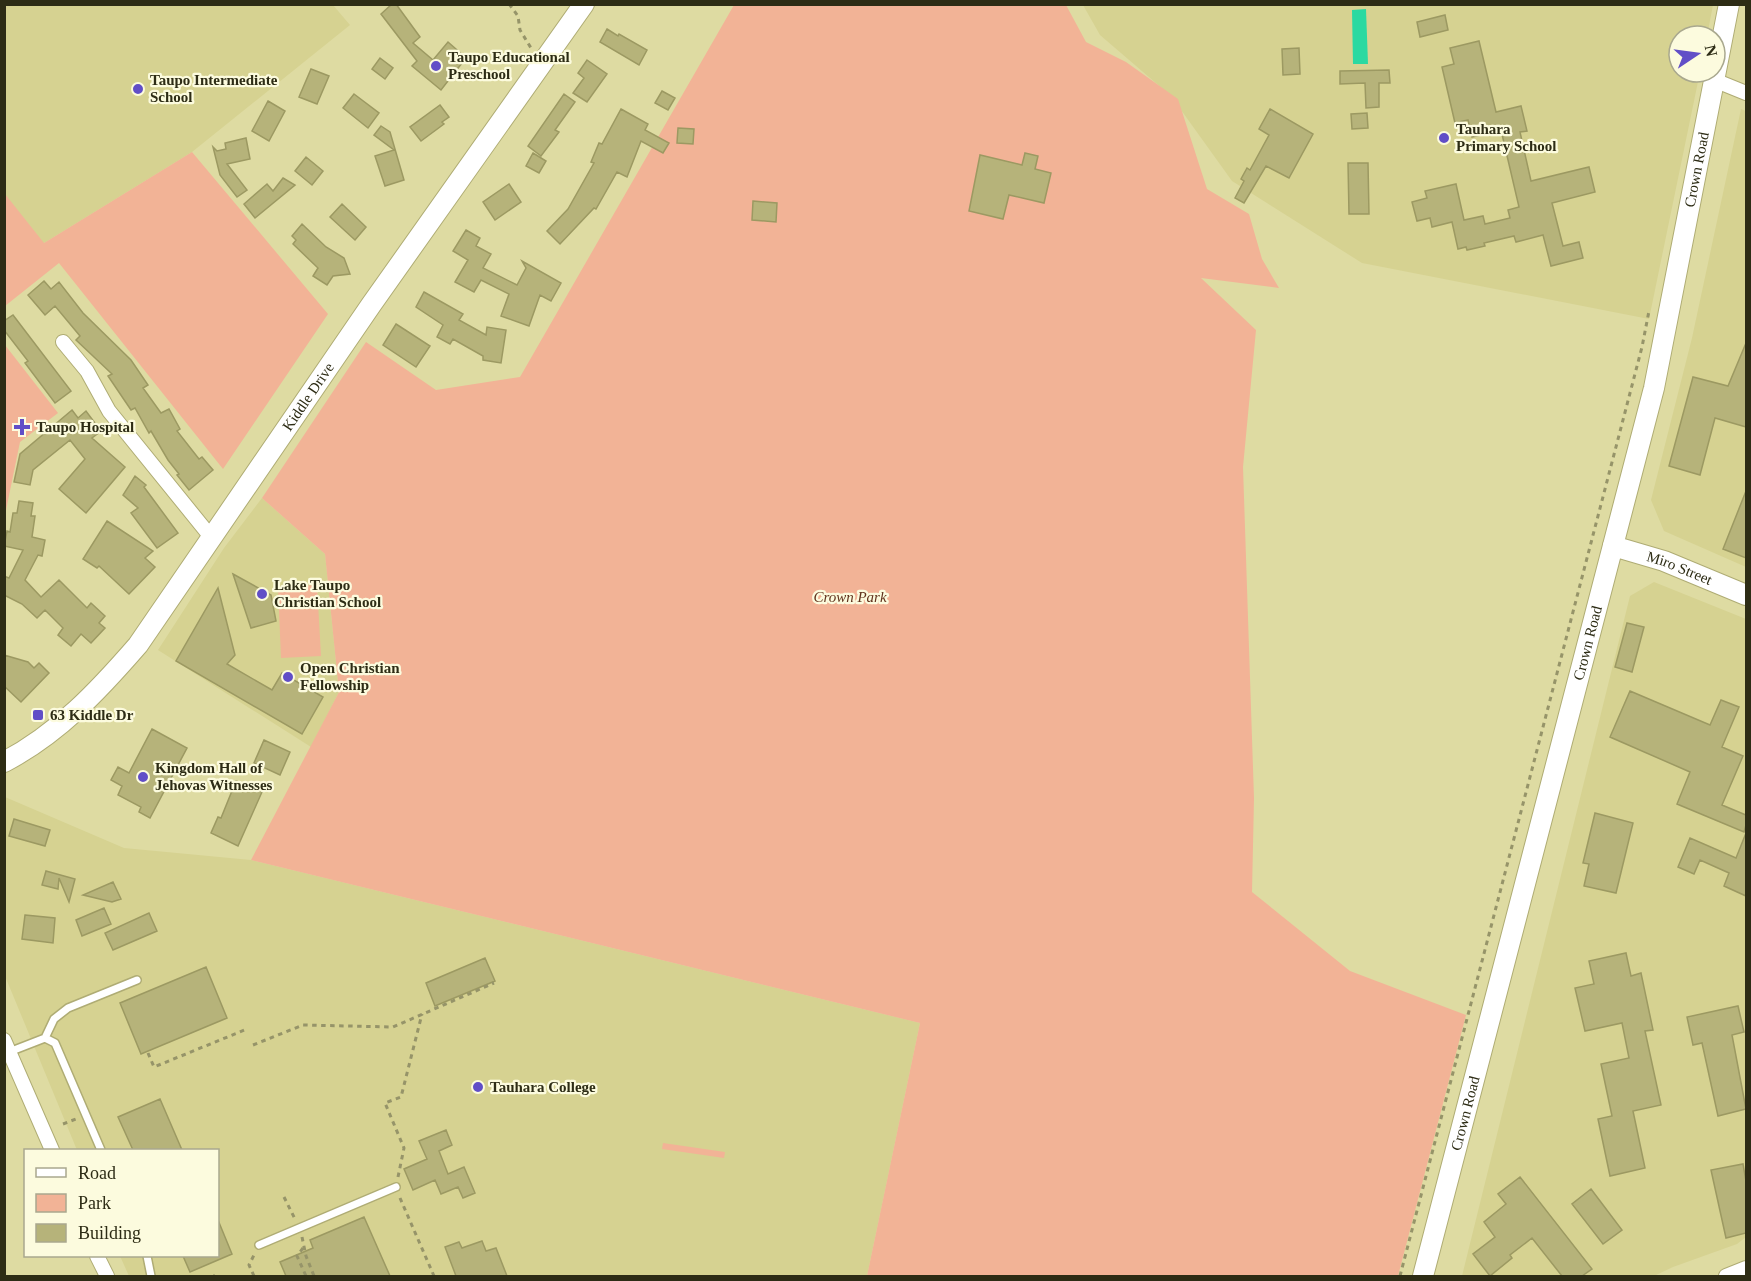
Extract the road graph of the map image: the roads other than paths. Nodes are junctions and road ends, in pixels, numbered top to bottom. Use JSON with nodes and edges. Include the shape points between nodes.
{"nodes":[{"id":1,"x":584,"y":4,"type":"edge"},
{"id":2,"x":1729,"y":4,"type":"edge"},
{"id":3,"x":1725,"y":24,"type":"edge"},
{"id":4,"x":1713,"y":84,"type":"edge"},
{"id":5,"x":1724,"y":84,"type":"edge"},
{"id":6,"x":1746,"y":93,"type":"edge"},
{"id":7,"x":63,"y":342,"type":"dead end"},
{"id":8,"x":211,"y":537,"type":"junction"},
{"id":9,"x":1613,"y":546,"type":"junction"},
{"id":10,"x":1746,"y":595,"type":"edge"},
{"id":11,"x":4,"y":762,"type":"edge"},
{"id":12,"x":137,"y":980,"type":"dead end"},
{"id":13,"x":45,"y":1038,"type":"junction"},
{"id":14,"x":7,"y":1046,"type":"edge"},
{"id":15,"x":52,"y":1149,"type":"edge"},
{"id":16,"x":101,"y":1149,"type":"edge"},
{"id":17,"x":396,"y":1187,"type":"road end"},
{"id":18,"x":259,"y":1245,"type":"road end"},
{"id":19,"x":98,"y":1257,"type":"edge"},
{"id":20,"x":147,"y":1257,"type":"edge"},
{"id":21,"x":1746,"y":1268,"type":"edge"},
{"id":22,"x":107,"y":1276,"type":"edge"},
{"id":23,"x":151,"y":1276,"type":"edge"},
{"id":24,"x":1423,"y":1276,"type":"edge"},
{"id":25,"x":1726,"y":1276,"type":"edge"}],
"edges":[{"from":1,"to":8,"type":"street","name":"Kiddle Drive"},
{"from":2,"to":3,"type":"street","name":"Crown Road"},
{"from":4,"to":9,"type":"street","name":"Crown Road","via":[[1657,378]]},
{"from":5,"to":6,"type":"street"},
{"from":7,"to":8,"type":"street","via":[[87,371],[110,411]]},
{"from":8,"to":11,"type":"street","name":"Kiddle Drive","via":[[138,645],[101,688],[29,749]]},
{"from":9,"to":10,"type":"street","name":"Miro Street","via":[[1664,561]]},
{"from":9,"to":24,"type":"street","name":"Crown Road"},
{"from":12,"to":13,"type":"lane","via":[[68,1008],[54,1019]]},
{"from":13,"to":14,"type":"lane"},
{"from":13,"to":16,"type":"lane","via":[[55,1042]]},
{"from":14,"to":15,"type":"street"},
{"from":17,"to":18,"type":"lane"},
{"from":19,"to":22,"type":"street"},
{"from":20,"to":23,"type":"lane"},
{"from":21,"to":25,"type":"street"}]}
